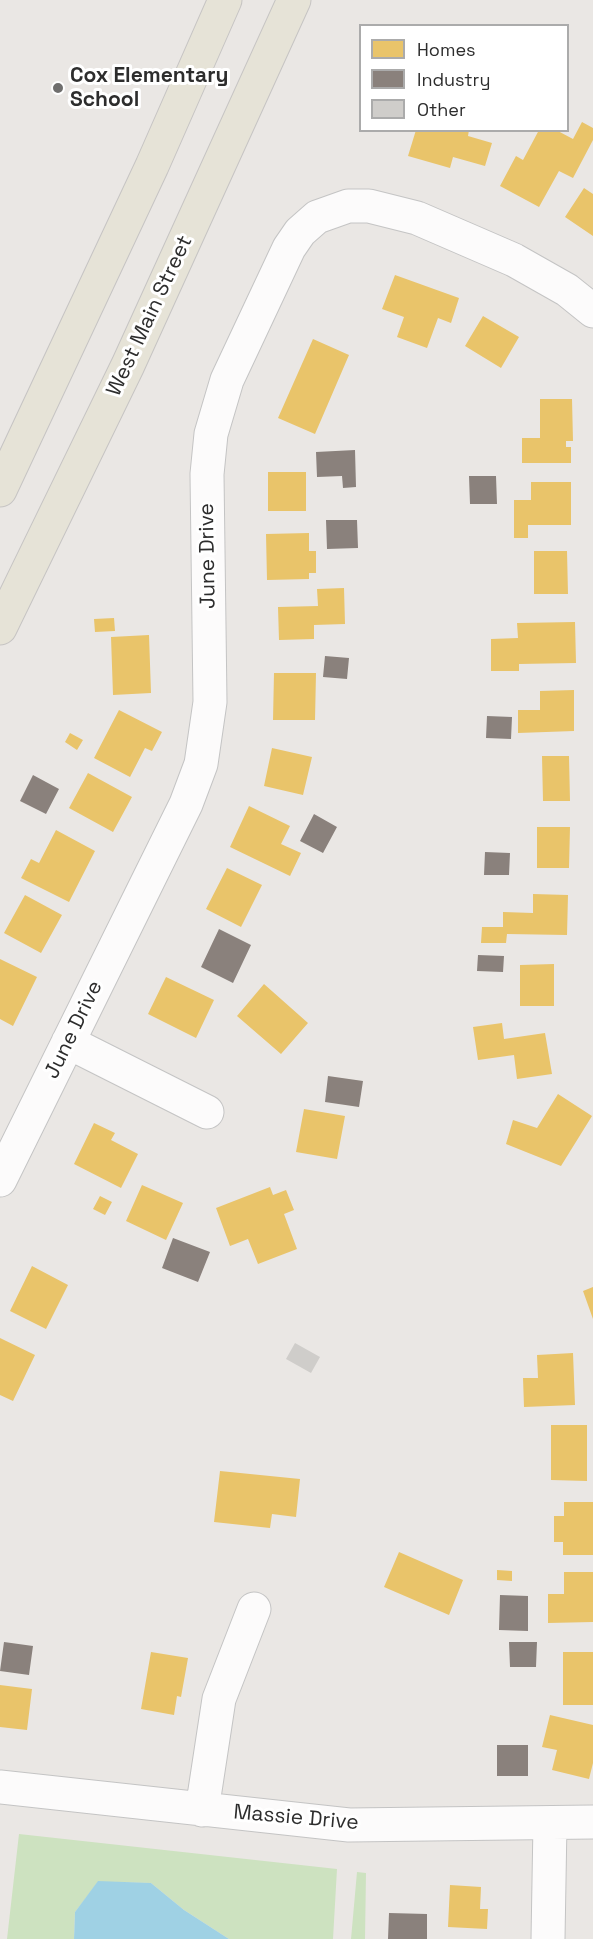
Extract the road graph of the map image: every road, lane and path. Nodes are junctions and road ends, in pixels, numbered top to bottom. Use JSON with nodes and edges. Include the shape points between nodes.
{"nodes":[{"id":1,"x":225,"y":0,"type":"edge"},
{"id":2,"x":294,"y":0,"type":"edge"},
{"id":3,"x":593,"y":311,"type":"edge"},
{"id":4,"x":0,"y":490,"type":"edge"},
{"id":5,"x":0,"y":628,"type":"edge"},
{"id":6,"x":68,"y":1042,"type":"junction"},
{"id":7,"x":207,"y":1112,"type":"dead end"},
{"id":8,"x":0,"y":1180,"type":"edge"},
{"id":9,"x":254,"y":1609,"type":"dead end"},
{"id":10,"x":0,"y":1786,"type":"edge"},
{"id":11,"x":202,"y":1810,"type":"junction"},
{"id":12,"x":593,"y":1822,"type":"edge"},
{"id":13,"x":550,"y":1823,"type":"junction"},
{"id":14,"x":548,"y":1939,"type":"edge"}],
"edges":[{"from":1,"to":4,"type":"main road"},
{"from":2,"to":5,"type":"main road","name":"West Main Street","via":[[128,365]]},
{"from":3,"to":6,"type":"street","name":"June Drive","via":[[567,290],[514,260],[417,218],[369,206],[348,206],[317,217],[300,231],[227,380],[211,434],[207,474],[210,702],[201,764],[186,804]]},
{"from":6,"to":7,"type":"street"},
{"from":6,"to":8,"type":"street","name":"June Drive"},
{"from":9,"to":11,"type":"street","via":[[219,1699]]},
{"from":10,"to":11,"type":"street","name":"Massie Drive"},
{"from":11,"to":13,"type":"street","name":"Massie Drive","via":[[349,1825]]},
{"from":12,"to":13,"type":"street","name":"Massie Drive"},
{"from":13,"to":14,"type":"street"}]}
